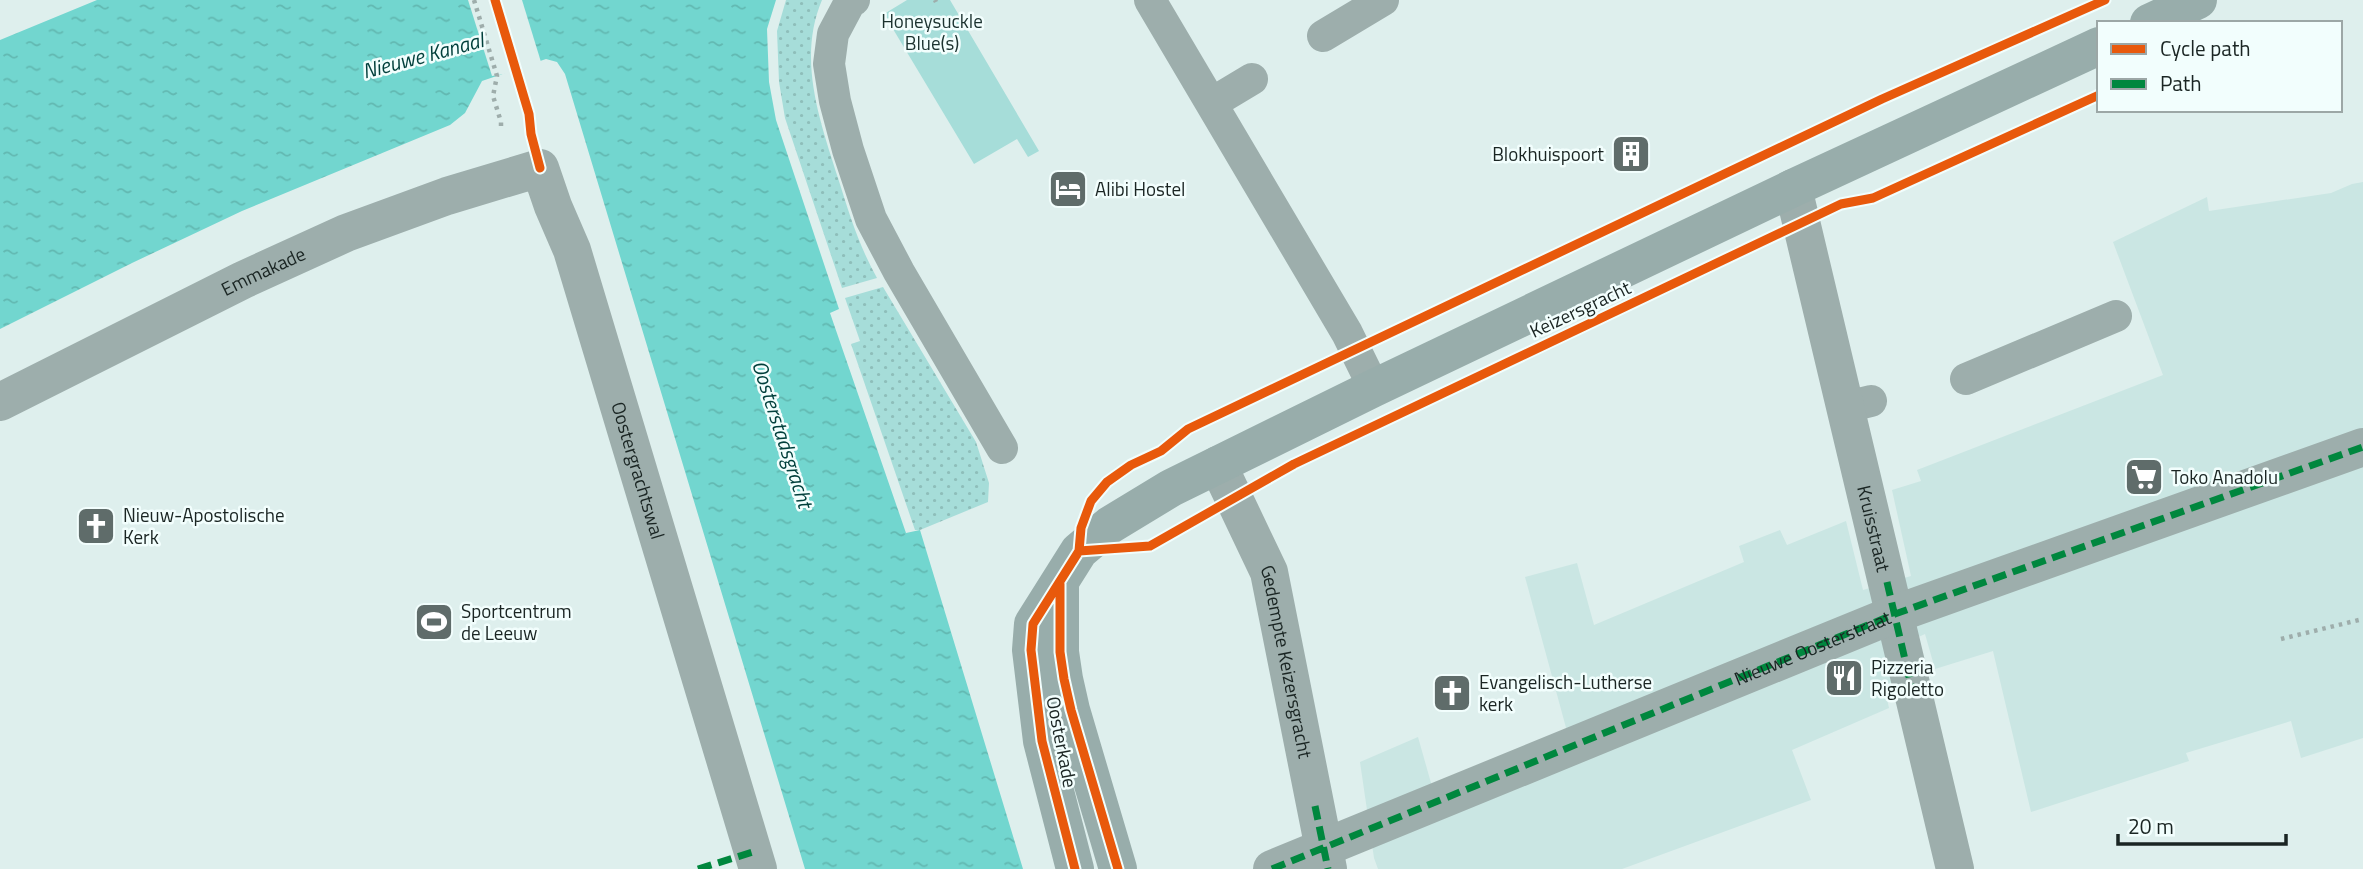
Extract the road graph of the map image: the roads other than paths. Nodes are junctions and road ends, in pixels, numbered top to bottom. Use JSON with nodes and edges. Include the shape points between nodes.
{"nodes":[{"id":1,"x":854,"y":0,"type":"edge"},
{"id":2,"x":1150,"y":0,"type":"edge"},
{"id":3,"x":1383,"y":0,"type":"edge"},
{"id":4,"x":2198,"y":0,"type":"edge"},
{"id":5,"x":2153,"y":21,"type":"edge"},
{"id":6,"x":1323,"y":36,"type":"dead end"},
{"id":7,"x":2097,"y":47,"type":"edge"},
{"id":8,"x":1252,"y":79,"type":"dead end"},
{"id":9,"x":1213,"y":103,"type":"junction"},
{"id":10,"x":540,"y":168,"type":"joint"},
{"id":11,"x":1793,"y":188,"type":"junction"},
{"id":12,"x":2116,"y":316,"type":"dead end"},
{"id":13,"x":1966,"y":379,"type":"dead end"},
{"id":14,"x":1374,"y":387,"type":"junction"},
{"id":15,"x":0,"y":402,"type":"edge"},
{"id":16,"x":2363,"y":447,"type":"edge"},
{"id":17,"x":1002,"y":449,"type":"dead end"},
{"id":18,"x":1218,"y":465,"type":"junction"},
{"id":19,"x":1079,"y":551,"type":"joint"},
{"id":20,"x":1059,"y":584,"type":"junction"},
{"id":21,"x":1891,"y":598,"type":"junction"},
{"id":22,"x":1325,"y":859,"type":"edge"},
{"id":23,"x":758,"y":869,"type":"edge"},
{"id":24,"x":1075,"y":869,"type":"edge"},
{"id":25,"x":1118,"y":869,"type":"edge"},
{"id":26,"x":1272,"y":869,"type":"edge"},
{"id":27,"x":1955,"y":869,"type":"edge"}],
"edges":[{"from":1,"to":17,"type":"lane","via":[[834,34],[829,64],[848,150],[871,219]]},
{"from":2,"to":9,"type":"lane"},
{"from":3,"to":6,"type":"lane"},
{"from":4,"to":5,"type":"main road"},
{"from":7,"to":11,"type":"main road","name":"Keizersgracht"},
{"from":8,"to":9,"type":"lane"},
{"from":9,"to":14,"type":"lane"},
{"from":10,"to":15,"type":"street","name":"Emmakade","via":[[346,233]]},
{"from":10,"to":23,"type":"street","name":"Oostergrachtswal","via":[[572,250]]},
{"from":11,"to":14,"type":"main road","name":"Keizersgracht"},
{"from":11,"to":21,"type":"street","name":"Kruisstraat","via":[[1858,404]]},
{"from":12,"to":13,"type":"lane"},
{"from":14,"to":18,"type":"main road","name":"Keizersgracht"},
{"from":16,"to":21,"type":"street","name":"Nieuwe Oosterstraat"},
{"from":18,"to":19,"type":"main road","name":"Keizersgracht","via":[[1141,505]]},
{"from":18,"to":22,"type":"street","name":"Gedempte Keizersgracht","via":[[1269,572]]},
{"from":19,"to":20,"type":"main road","name":"Oosterkade"},
{"from":20,"to":24,"type":"main road","name":"Oosterkade","via":[[1033,624],[1031,650],[1042,741]]},
{"from":20,"to":25,"type":"main road","name":"Oosterkade","via":[[1060,652],[1069,699]]},
{"from":21,"to":22,"type":"street","name":"Nieuwe Oosterstraat"},
{"from":21,"to":27,"type":"street","name":"Kruisstraat"},
{"from":22,"to":26,"type":"street","name":"Nieuwe Oosterstraat"}]}
